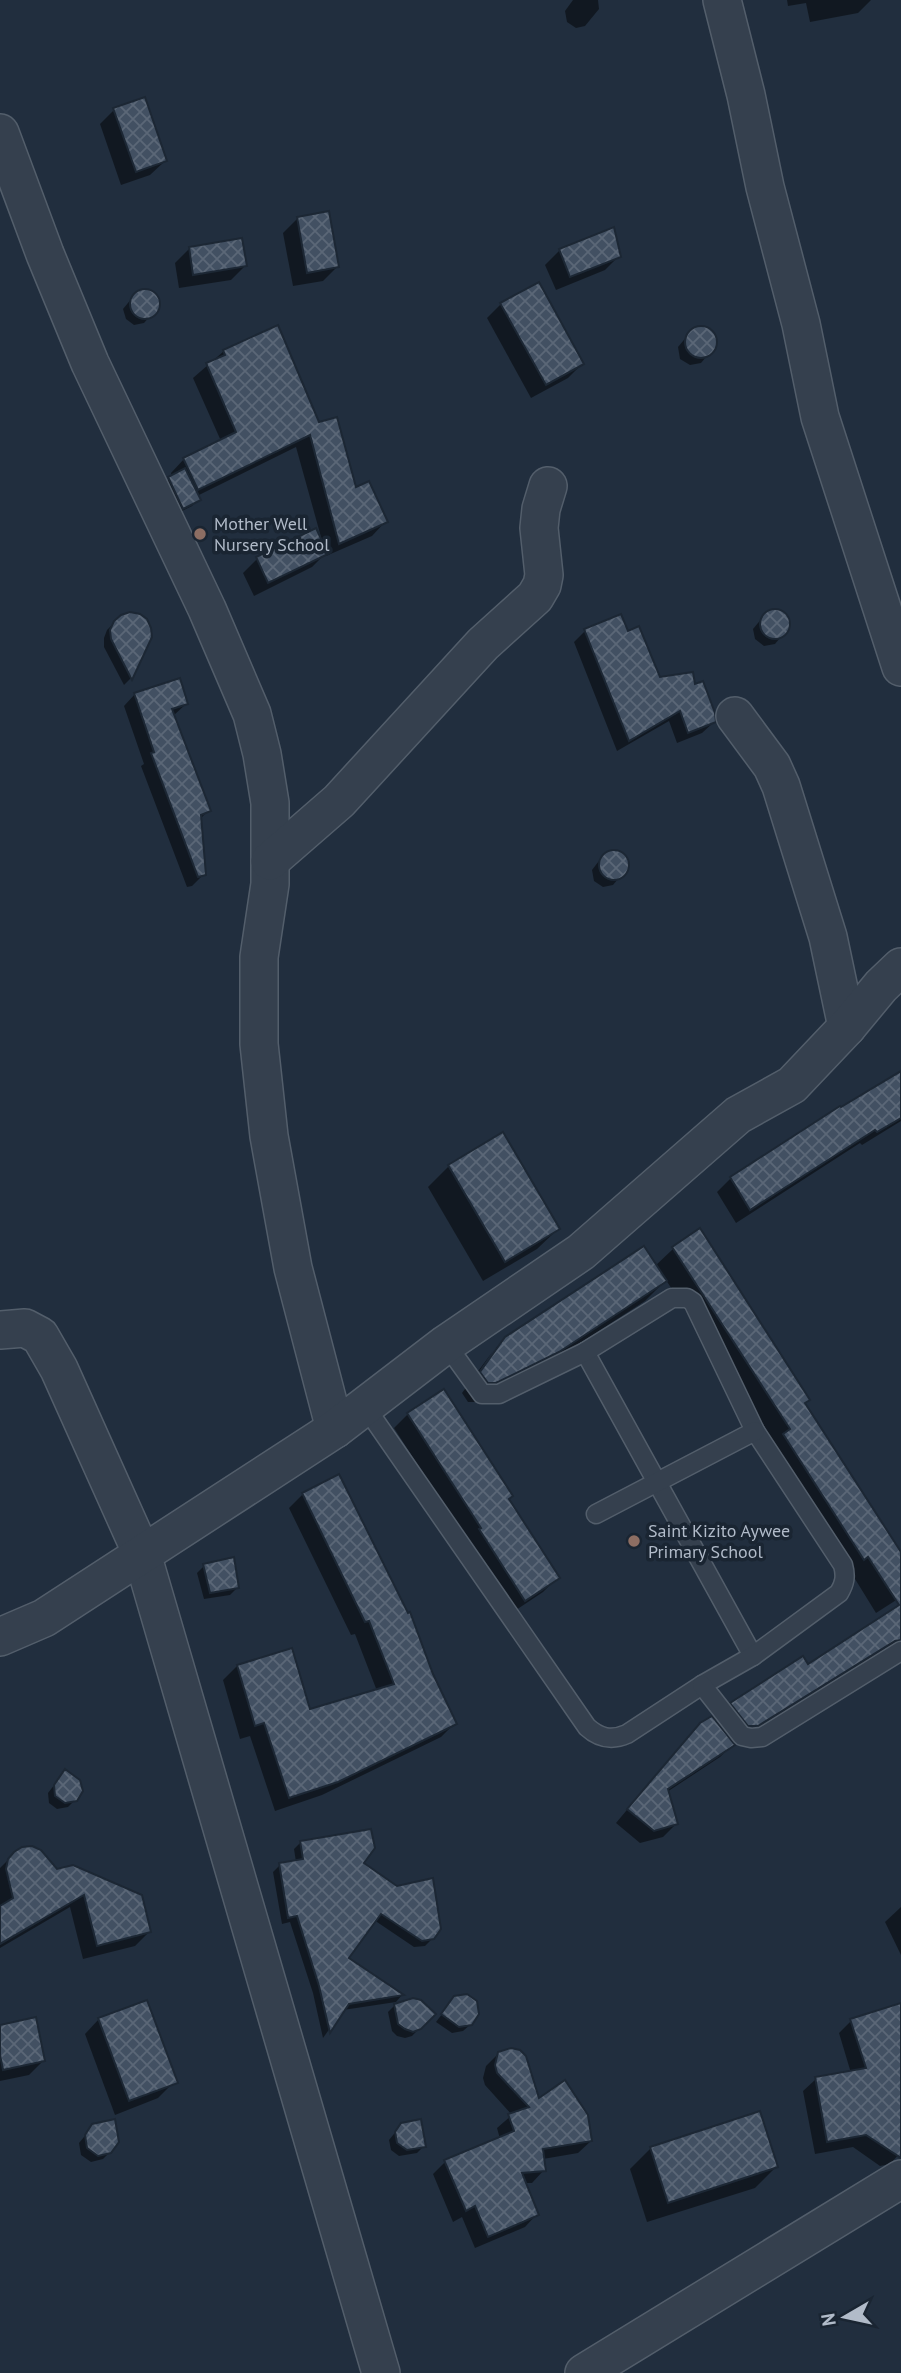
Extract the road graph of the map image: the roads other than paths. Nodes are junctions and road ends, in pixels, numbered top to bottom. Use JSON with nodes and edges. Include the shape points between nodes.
{"nodes":[{"id":1,"x":722,"y":0,"type":"edge"},
{"id":2,"x":0,"y":132,"type":"edge"},
{"id":3,"x":548,"y":486,"type":"dead end"},
{"id":4,"x":901,"y":667,"type":"edge"},
{"id":5,"x":735,"y":716,"type":"dead end"},
{"id":6,"x":270,"y":861,"type":"junction"},
{"id":7,"x":901,"y":967,"type":"edge"},
{"id":8,"x":847,"y":1027,"type":"junction"},
{"id":9,"x":0,"y":1331,"type":"edge"},
{"id":10,"x":446,"y":1344,"type":"junction"},
{"id":11,"x":585,"y":1352,"type":"junction"},
{"id":12,"x":364,"y":1405,"type":"junction"},
{"id":13,"x":335,"y":1429,"type":"junction"},
{"id":14,"x":755,"y":1431,"type":"junction"},
{"id":15,"x":656,"y":1483,"type":"junction"},
{"id":16,"x":596,"y":1514,"type":"dead end"},
{"id":17,"x":142,"y":1554,"type":"junction"},
{"id":18,"x":0,"y":1637,"type":"edge"},
{"id":19,"x":901,"y":1651,"type":"edge"},
{"id":20,"x":753,"y":1656,"type":"junction"},
{"id":21,"x":702,"y":1685,"type":"junction"},
{"id":22,"x":901,"y":2179,"type":"edge"},
{"id":23,"x":381,"y":2373,"type":"edge"},
{"id":24,"x":584,"y":2373,"type":"edge"}],
"edges":[{"from":1,"to":4,"type":"street","via":[[820,416]]},
{"from":2,"to":6,"type":"street","via":[[90,363],[252,714],[270,803]]},
{"from":3,"to":6,"type":"street","via":[[539,528],[544,575],[535,597],[484,644],[339,801]]},
{"from":5,"to":8,"type":"street","via":[[781,786],[828,937]]},
{"from":6,"to":13,"type":"street","via":[[259,957],[259,1044],[269,1136],[293,1268]]},
{"from":7,"to":8,"type":"street"},
{"from":8,"to":10,"type":"street","via":[[792,1085],[738,1115],[581,1251]]},
{"from":9,"to":17,"type":"street","via":[[25,1328],[40,1336],[59,1368]]},
{"from":10,"to":11,"type":"lane","via":[[478,1390],[489,1395]]},
{"from":10,"to":12,"type":"street"},
{"from":11,"to":14,"type":"lane","via":[[672,1298],[687,1298]]},
{"from":11,"to":15,"type":"lane"},
{"from":12,"to":13,"type":"street"},
{"from":12,"to":21,"type":"lane","via":[[596,1735],[617,1739]]},
{"from":13,"to":17,"type":"street"},
{"from":14,"to":15,"type":"lane"},
{"from":14,"to":20,"type":"lane","via":[[843,1565],[845,1575],[839,1593]]},
{"from":15,"to":16,"type":"lane"},
{"from":15,"to":20,"type":"lane"},
{"from":17,"to":18,"type":"street","via":[[44,1618]]},
{"from":17,"to":23,"type":"street"},
{"from":19,"to":21,"type":"lane","via":[[762,1737],[742,1736]]},
{"from":20,"to":21,"type":"lane"},
{"from":22,"to":24,"type":"street"}]}
